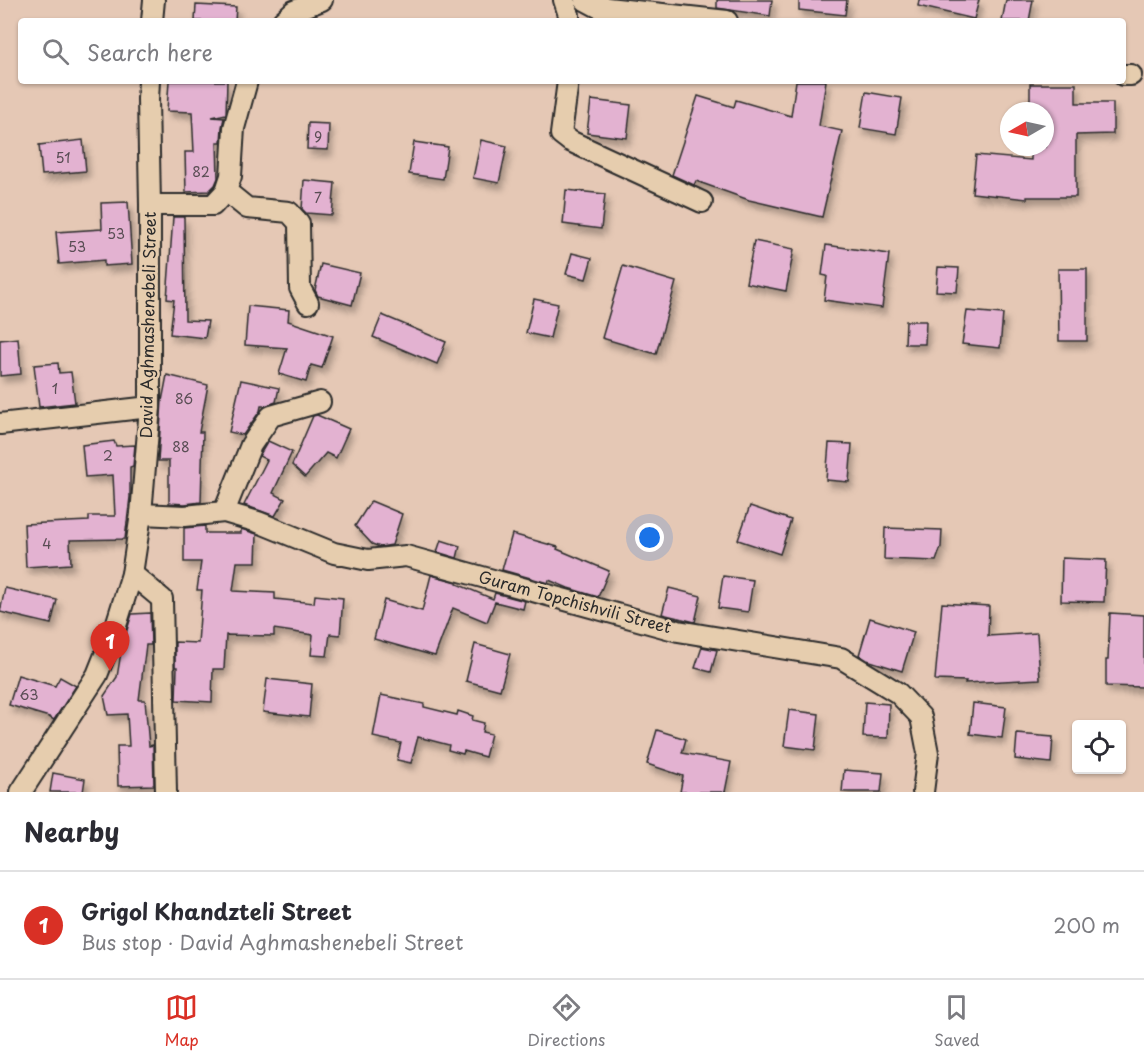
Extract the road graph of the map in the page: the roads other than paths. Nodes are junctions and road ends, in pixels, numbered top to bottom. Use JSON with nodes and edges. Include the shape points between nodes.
{"nodes":[{"id":1,"x":154,"y":0,"type":"edge"},
{"id":2,"x":322,"y":0,"type":"edge"},
{"id":3,"x":564,"y":0,"type":"edge"},
{"id":4,"x":585,"y":0,"type":"edge"},
{"id":5,"x":152,"y":18,"type":"edge"},
{"id":6,"x":286,"y":18,"type":"edge"},
{"id":7,"x":569,"y":18,"type":"edge"},
{"id":8,"x":699,"y":18,"type":"edge"},
{"id":9,"x":149,"y":84,"type":"edge"},
{"id":10,"x":246,"y":84,"type":"edge"},
{"id":11,"x":568,"y":84,"type":"edge"},
{"id":12,"x":226,"y":191,"type":"junction"},
{"id":13,"x":702,"y":202,"type":"dead end"},
{"id":14,"x":150,"y":206,"type":"junction"},
{"id":15,"x":308,"y":303,"type":"dead end"},
{"id":16,"x":320,"y":402,"type":"dead end"},
{"id":17,"x":150,"y":407,"type":"junction"},
{"id":18,"x":0,"y":424,"type":"edge"},
{"id":19,"x":224,"y":512,"type":"junction"},
{"id":20,"x":141,"y":514,"type":"junction"},
{"id":21,"x":132,"y":574,"type":"junction"},
{"id":22,"x":21,"y":792,"type":"edge"},
{"id":23,"x":166,"y":792,"type":"edge"},
{"id":24,"x":923,"y":792,"type":"edge"}],
"edges":[{"from":1,"to":5,"type":"street"},
{"from":2,"to":6,"type":"street"},
{"from":3,"to":7,"type":"street"},
{"from":4,"to":8,"type":"street","via":[[598,7]]},
{"from":9,"to":14,"type":"street","name":"David Aghmashenebeli Street"},
{"from":10,"to":12,"type":"street","via":[[234,128],[231,176]]},
{"from":11,"to":13,"type":"street","via":[[561,135]]},
{"from":12,"to":14,"type":"street","via":[[213,205]]},
{"from":12,"to":15,"type":"street","via":[[247,208],[289,212],[299,223],[300,288]]},
{"from":14,"to":17,"type":"street","name":"David Aghmashenebeli Street"},
{"from":16,"to":19,"type":"street","via":[[271,416],[251,445]]},
{"from":17,"to":18,"type":"street"},
{"from":17,"to":20,"type":"street","name":"David Aghmashenebeli Street"},
{"from":19,"to":20,"type":"street","name":"Guram Topchishvili Street","via":[[184,516]]},
{"from":19,"to":24,"type":"street","name":"Guram Topchishvili Street","via":[[334,553],[368,560],[406,556],[678,630],[841,658],[898,693],[921,717],[928,753]]},
{"from":20,"to":21,"type":"street","name":"David Aghmashenebeli Street"},
{"from":21,"to":22,"type":"street","name":"David Aghmashenebeli Street","via":[[97,675]]},
{"from":21,"to":23,"type":"street","via":[[162,599]]}]}
